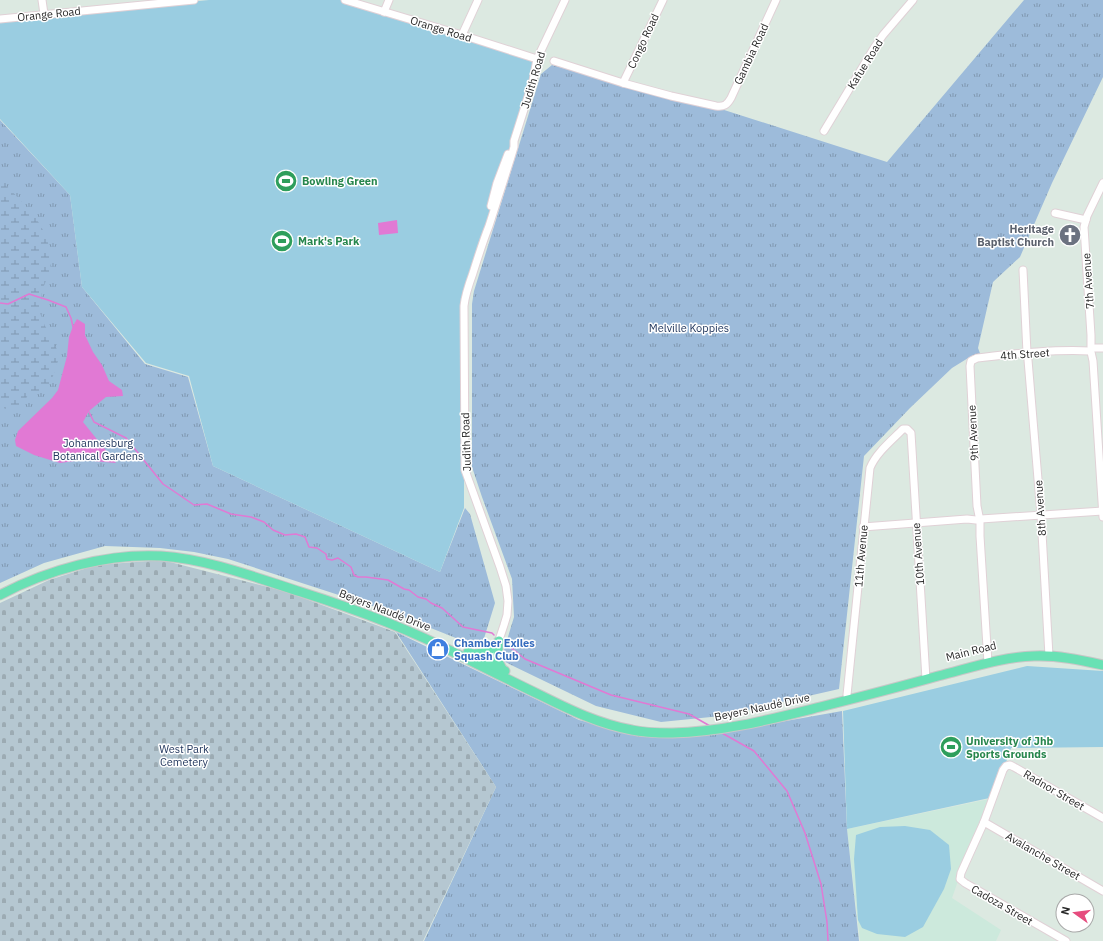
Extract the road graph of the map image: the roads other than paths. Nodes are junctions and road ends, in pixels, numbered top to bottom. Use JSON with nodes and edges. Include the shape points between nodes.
{"nodes":[{"id":1,"x":42,"y":0,"type":"edge"},
{"id":2,"x":194,"y":0,"type":"edge"},
{"id":3,"x":345,"y":0,"type":"edge"},
{"id":4,"x":389,"y":0,"type":"edge"},
{"id":5,"x":478,"y":0,"type":"edge"},
{"id":6,"x":565,"y":0,"type":"edge"},
{"id":7,"x":662,"y":0,"type":"edge"},
{"id":8,"x":776,"y":0,"type":"edge"},
{"id":9,"x":913,"y":0,"type":"edge"},
{"id":10,"x":129,"y":3,"type":"edge"},
{"id":11,"x":384,"y":12,"type":"junction"},
{"id":12,"x":44,"y":14,"type":"junction"},
{"id":13,"x":0,"y":19,"type":"edge"},
{"id":14,"x":462,"y":35,"type":"junction"},
{"id":15,"x":537,"y":59,"type":"junction"},
{"id":16,"x":554,"y":61,"type":"dead end"},
{"id":17,"x":623,"y":83,"type":"junction"},
{"id":18,"x":824,"y":132,"type":"dead end"},
{"id":19,"x":1103,"y":183,"type":"edge"},
{"id":20,"x":1055,"y":213,"type":"dead end"},
{"id":21,"x":1086,"y":220,"type":"junction"},
{"id":22,"x":1023,"y":270,"type":"dead end"},
{"id":23,"x":1092,"y":349,"type":"junction"},
{"id":24,"x":1103,"y":349,"type":"edge"},
{"id":25,"x":1028,"y":357,"type":"junction"},
{"id":26,"x":972,"y":360,"type":"joint"},
{"id":27,"x":907,"y":429,"type":"joint"},
{"id":28,"x":1103,"y":511,"type":"edge"},
{"id":29,"x":1041,"y":515,"type":"junction"},
{"id":30,"x":1103,"y":517,"type":"edge"},
{"id":31,"x":978,"y":518,"type":"junction"},
{"id":32,"x":916,"y":523,"type":"junction"},
{"id":33,"x":863,"y":526,"type":"junction"},
{"id":34,"x":0,"y":590,"type":"edge"},
{"id":35,"x":0,"y":595,"type":"edge"},
{"id":36,"x":498,"y":642,"type":"junction"},
{"id":37,"x":1049,"y":653,"type":"junction"},
{"id":38,"x":472,"y":654,"type":"junction"},
{"id":39,"x":988,"y":661,"type":"junction"},
{"id":40,"x":1103,"y":661,"type":"edge"},
{"id":41,"x":486,"y":665,"type":"junction"},
{"id":42,"x":1103,"y":665,"type":"edge"},
{"id":43,"x":502,"y":669,"type":"junction"},
{"id":44,"x":926,"y":677,"type":"junction"},
{"id":45,"x":847,"y":698,"type":"junction"},
{"id":46,"x":1004,"y":768,"type":"joint"},
{"id":47,"x":1103,"y":818,"type":"edge"},
{"id":48,"x":984,"y":822,"type":"junction"},
{"id":49,"x":1103,"y":891,"type":"edge"},
{"id":50,"x":1066,"y":941,"type":"edge"}],
"edges":[{"from":1,"to":12,"type":"street"},
{"from":2,"to":10,"type":"street","name":"Orange Road"},
{"from":3,"to":11,"type":"street","name":"Orange Road"},
{"from":4,"to":11,"type":"street"},
{"from":5,"to":14,"type":"street"},
{"from":6,"to":15,"type":"street","name":"Judith Road"},
{"from":7,"to":17,"type":"street","name":"Congo Road"},
{"from":8,"to":17,"type":"street","name":"Gambia Road","via":[[728,104],[716,106]]},
{"from":9,"to":18,"type":"street","name":"Kafue Road","via":[[874,48]]},
{"from":10,"to":12,"type":"street","name":"Orange Road"},
{"from":11,"to":14,"type":"street","name":"Orange Road"},
{"from":12,"to":13,"type":"street","name":"Orange Road"},
{"from":14,"to":15,"type":"street","name":"Orange Road"},
{"from":15,"to":36,"type":"street","name":"Judith Road","via":[[533,81],[496,187],[486,232],[466,292],[464,306],[465,466],[506,586],[507,615]]},
{"from":16,"to":17,"type":"street"},
{"from":19,"to":21,"type":"street","name":"7th Avenue"},
{"from":20,"to":21,"type":"street"},
{"from":21,"to":23,"type":"street","name":"7th Avenue","via":[[1084,227]]},
{"from":22,"to":25,"type":"street","name":"8th Avenue"},
{"from":23,"to":24,"type":"street","name":"4th Street"},
{"from":23,"to":25,"type":"street","name":"4th Street"},
{"from":23,"to":28,"type":"street","name":"7th Avenue"},
{"from":25,"to":26,"type":"street","name":"4th Street"},
{"from":25,"to":29,"type":"street","name":"8th Avenue"},
{"from":26,"to":31,"type":"street","name":"9th Avenue","via":[[970,366]]},
{"from":27,"to":32,"type":"street","name":"10th Avenue","via":[[911,433]]},
{"from":27,"to":33,"type":"street","name":"11th Avenue","via":[[903,429],[872,462]]},
{"from":28,"to":29,"type":"street"},
{"from":28,"to":30,"type":"street","name":"7th Avenue"},
{"from":29,"to":31,"type":"street"},
{"from":29,"to":37,"type":"street","name":"8th Avenue"},
{"from":31,"to":32,"type":"street"},
{"from":31,"to":39,"type":"street","name":"9th Avenue"},
{"from":32,"to":33,"type":"street"},
{"from":32,"to":44,"type":"street","name":"10th Avenue"},
{"from":33,"to":45,"type":"street","name":"11th Avenue"},
{"from":34,"to":38,"type":"main road","name":"Beyers Naudé Drive","via":[[40,572],[96,556],[143,551],[182,553],[237,566],[342,600],[422,630]]},
{"from":35,"to":41,"type":"main road","name":"Beyers Naudé Drive","via":[[30,581],[80,564],[136,556],[171,557],[202,562],[314,596],[427,638]]},
{"from":36,"to":38,"type":"main road","via":[[486,653]]},
{"from":36,"to":41,"type":"street","name":"Judith Road"},
{"from":36,"to":43,"type":"main road","via":[[498,660]]},
{"from":37,"to":39,"type":"main road","name":"Main Road"},
{"from":37,"to":40,"type":"main road","name":"Main Road"},
{"from":37,"to":42,"type":"main road","name":"Main Road"},
{"from":38,"to":41,"type":"main road","name":"Beyers Naudé Drive"},
{"from":39,"to":44,"type":"main road","name":"Main Road"},
{"from":41,"to":43,"type":"main road","name":"Beyers Naudé Drive"},
{"from":41,"to":45,"type":"main road","name":"Beyers Naudé Drive","via":[[580,714],[619,727],[645,732],[722,729],[760,722]]},
{"from":43,"to":45,"type":"main road","name":"Beyers Naudé Drive","via":[[577,707],[624,722],[656,728],[701,728],[734,723]]},
{"from":44,"to":45,"type":"main road","name":"Main Road"},
{"from":46,"to":47,"type":"street","name":"Radnor Street","via":[[1008,765],[1014,767]]},
{"from":46,"to":48,"type":"street","name":"Cadoza Street"},
{"from":48,"to":49,"type":"street","name":"Avalanche Street"},
{"from":48,"to":50,"type":"street","name":"Cadoza Street","via":[[960,879]]}]}
